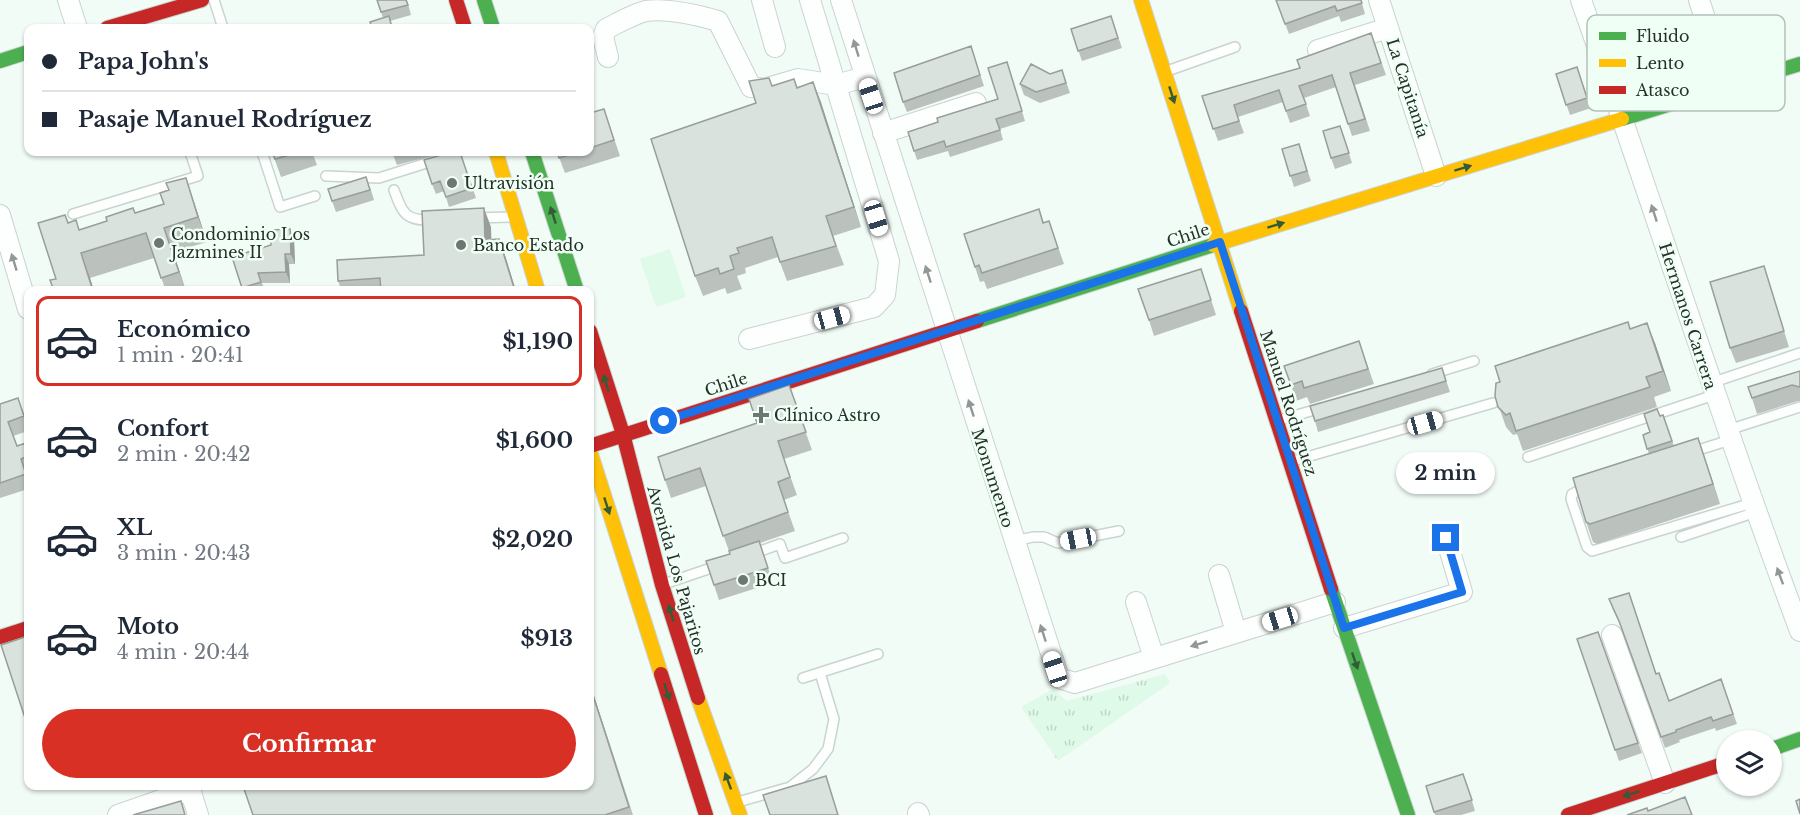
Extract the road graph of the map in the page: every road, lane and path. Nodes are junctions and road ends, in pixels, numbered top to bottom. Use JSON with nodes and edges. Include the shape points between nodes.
{"nodes":[{"id":1,"x":68,"y":0,"type":"edge"},
{"id":2,"x":201,"y":0,"type":"edge"},
{"id":3,"x":214,"y":0,"type":"edge"},
{"id":4,"x":456,"y":0,"type":"edge"},
{"id":5,"x":484,"y":0,"type":"edge"},
{"id":6,"x":762,"y":0,"type":"edge"},
{"id":7,"x":810,"y":0,"type":"edge"},
{"id":8,"x":841,"y":0,"type":"edge"},
{"id":9,"x":1141,"y":0,"type":"edge"},
{"id":10,"x":1379,"y":0,"type":"edge"},
{"id":11,"x":1581,"y":0,"type":"edge"},
{"id":12,"x":1699,"y":0,"type":"edge"},
{"id":13,"x":1704,"y":15,"type":"edge"},
{"id":14,"x":1587,"y":17,"type":"edge"},
{"id":15,"x":151,"y":22,"type":"edge"},
{"id":16,"x":76,"y":24,"type":"edge"},
{"id":17,"x":136,"y":24,"type":"edge"},
{"id":18,"x":222,"y":24,"type":"edge"},
{"id":19,"x":464,"y":24,"type":"edge"},
{"id":20,"x":492,"y":24,"type":"edge"},
{"id":21,"x":1388,"y":28,"type":"junction"},
{"id":22,"x":775,"y":47,"type":"dead end"},
{"id":23,"x":1236,"y":47,"type":"dead end"},
{"id":24,"x":1318,"y":50,"type":"edge"},
{"id":25,"x":24,"y":53,"type":"edge"},
{"id":26,"x":608,"y":57,"type":"dead end"},
{"id":27,"x":0,"y":61,"type":"edge"},
{"id":28,"x":1800,"y":64,"type":"edge"},
{"id":29,"x":1785,"y":69,"type":"edge"},
{"id":30,"x":1164,"y":72,"type":"junction"},
{"id":31,"x":865,"y":77,"type":"junction"},
{"id":32,"x":836,"y":86,"type":"junction"},
{"id":33,"x":976,"y":103,"type":"edge"},
{"id":34,"x":1620,"y":111,"type":"edge"},
{"id":35,"x":1648,"y":111,"type":"edge"},
{"id":36,"x":1623,"y":119,"type":"junction"},
{"id":37,"x":883,"y":133,"type":"junction"},
{"id":38,"x":191,"y":156,"type":"edge"},
{"id":39,"x":263,"y":156,"type":"edge"},
{"id":40,"x":497,"y":156,"type":"edge"},
{"id":41,"x":533,"y":156,"type":"edge"},
{"id":42,"x":443,"y":158,"type":"edge"},
{"id":43,"x":326,"y":176,"type":"dead end"},
{"id":44,"x":1436,"y":176,"type":"junction"},
{"id":45,"x":394,"y":190,"type":"dead end"},
{"id":46,"x":315,"y":196,"type":"dead end"},
{"id":47,"x":73,"y":214,"type":"dead end"},
{"id":48,"x":0,"y":215,"type":"edge"},
{"id":49,"x":515,"y":216,"type":"junction"},
{"id":50,"x":468,"y":218,"type":"edge"},
{"id":51,"x":445,"y":219,"type":"edge"},
{"id":52,"x":1220,"y":242,"type":"junction"},
{"id":53,"x":536,"y":286,"type":"edge"},
{"id":54,"x":575,"y":286,"type":"edge"},
{"id":55,"x":24,"y":296,"type":"edge"},
{"id":56,"x":946,"y":330,"type":"junction"},
{"id":57,"x":749,"y":339,"type":"dead end"},
{"id":58,"x":594,"y":343,"type":"edge"},
{"id":59,"x":1800,"y":354,"type":"edge"},
{"id":60,"x":1474,"y":362,"type":"dead end"},
{"id":61,"x":1420,"y":378,"type":"edge"},
{"id":62,"x":1712,"y":389,"type":"junction"},
{"id":63,"x":1493,"y":403,"type":"edge"},
{"id":64,"x":1332,"y":404,"type":"edge"},
{"id":65,"x":1800,"y":407,"type":"edge"},
{"id":66,"x":1277,"y":421,"type":"junction"},
{"id":67,"x":623,"y":434,"type":"junction"},
{"id":68,"x":1729,"y":435,"type":"junction"},
{"id":69,"x":594,"y":445,"type":"edge"},
{"id":70,"x":1528,"y":457,"type":"dead end"},
{"id":71,"x":1676,"y":457,"type":"edge"},
{"id":72,"x":1290,"y":461,"type":"junction"},
{"id":73,"x":594,"y":464,"type":"edge"},
{"id":74,"x":1600,"y":483,"type":"edge"},
{"id":75,"x":1754,"y":508,"type":"junction"},
{"id":76,"x":1119,"y":531,"type":"dead end"},
{"id":77,"x":1681,"y":537,"type":"dead end"},
{"id":78,"x":843,"y":538,"type":"dead end"},
{"id":79,"x":1446,"y":538,"type":"dead end"},
{"id":80,"x":1014,"y":541,"type":"junction"},
{"id":81,"x":737,"y":559,"type":"edge"},
{"id":82,"x":727,"y":562,"type":"edge"},
{"id":83,"x":1219,"y":575,"type":"dead end"},
{"id":84,"x":662,"y":585,"type":"junction"},
{"id":85,"x":1136,"y":602,"type":"dead end"},
{"id":86,"x":1340,"y":616,"type":"junction"},
{"id":87,"x":24,"y":629,"type":"edge"},
{"id":88,"x":1800,"y":631,"type":"edge"},
{"id":89,"x":1236,"y":632,"type":"junction"},
{"id":90,"x":1612,"y":635,"type":"dead end"},
{"id":91,"x":0,"y":637,"type":"edge"},
{"id":92,"x":878,"y":654,"type":"dead end"},
{"id":93,"x":1154,"y":658,"type":"junction"},
{"id":94,"x":820,"y":673,"type":"junction"},
{"id":95,"x":803,"y":678,"type":"dead end"},
{"id":96,"x":1800,"y":739,"type":"edge"},
{"id":97,"x":1782,"y":745,"type":"edge"},
{"id":98,"x":1716,"y":766,"type":"edge"},
{"id":99,"x":1665,"y":783,"type":"junction"},
{"id":100,"x":184,"y":790,"type":"edge"},
{"id":101,"x":190,"y":790,"type":"edge"},
{"id":102,"x":738,"y":809,"type":"edge"},
{"id":103,"x":118,"y":815,"type":"edge"},
{"id":104,"x":198,"y":815,"type":"edge"},
{"id":105,"x":706,"y":815,"type":"edge"},
{"id":106,"x":1408,"y":815,"type":"edge"},
{"id":107,"x":1568,"y":815,"type":"edge"}],
"edges":[{"from":1,"to":16,"type":"street"},
{"from":2,"to":15,"type":"street"},
{"from":3,"to":18,"type":"lane"},
{"from":4,"to":19,"type":"street"},
{"from":5,"to":20,"type":"street"},
{"from":6,"to":22,"type":"street"},
{"from":7,"to":32,"type":"street"},
{"from":31,"to":8,"type":"street","name":"Monumento","one_way":true},
{"from":9,"to":30,"type":"street","name":"Manuel Rodríguez"},
{"from":10,"to":21,"type":"street","name":"La Capitanía"},
{"from":11,"to":14,"type":"street","name":"Hermanos Carrera"},
{"from":12,"to":13,"type":"street"},
{"from":15,"to":17,"type":"street"},
{"from":21,"to":24,"type":"street"},
{"from":21,"to":44,"type":"street","name":"La Capitanía"},
{"from":23,"to":30,"type":"lane"},
{"from":25,"to":27,"type":"street"},
{"from":26,"to":32,"type":"street","via":[[603,37],[606,29],[616,24],[646,11],[699,15],[718,21],[751,87],[764,89],[798,79]]},
{"from":28,"to":29,"type":"street","name":"Chile"},
{"from":30,"to":52,"type":"street","name":"Manuel Rodríguez","one_way":true},
{"from":31,"to":32,"type":"street"},
{"from":31,"to":37,"type":"street","name":"Monumento"},
{"from":32,"to":57,"type":"street","via":[[889,261],[885,295],[873,307]]},
{"from":33,"to":37,"type":"street"},
{"from":34,"to":36,"type":"street","name":"Hermanos Carrera"},
{"from":35,"to":36,"type":"street","name":"Chile"},
{"from":44,"to":36,"type":"street","name":"Chile","one_way":true},
{"from":62,"to":36,"type":"street","name":"Hermanos Carrera","one_way":true},
{"from":56,"to":37,"type":"street","name":"Monumento","one_way":true},
{"from":38,"to":47,"type":"lane","via":[[198,176]]},
{"from":39,"to":46,"type":"lane","via":[[280,207]]},
{"from":40,"to":49,"type":"street"},
{"from":54,"to":41,"type":"street","one_way":true},
{"from":42,"to":43,"type":"lane","via":[[379,178]]},
{"from":52,"to":44,"type":"street","name":"Chile","one_way":true},
{"from":45,"to":51,"type":"lane","via":[[406,216]]},
{"from":55,"to":48,"type":"street","one_way":true},
{"from":49,"to":50,"type":"lane"},
{"from":49,"to":53,"type":"street"},
{"from":52,"to":56,"type":"street","name":"Chile"},
{"from":52,"to":66,"type":"street","name":"Manuel Rodríguez"},
{"from":56,"to":67,"type":"street","name":"Chile"},
{"from":80,"to":56,"type":"street","name":"Monumento","one_way":true},
{"from":67,"to":58,"type":"street","name":"Avenida Los Pajaritos","one_way":true},
{"from":59,"to":62,"type":"lane"},
{"from":60,"to":61,"type":"lane"},
{"from":62,"to":68,"type":"street","name":"Hermanos Carrera"},
{"from":62,"to":70,"type":"lane"},
{"from":63,"to":72,"type":"lane"},
{"from":64,"to":66,"type":"lane"},
{"from":65,"to":68,"type":"lane"},
{"from":66,"to":72,"type":"street","name":"Manuel Rodríguez"},
{"from":67,"to":69,"type":"street","name":"Chile"},
{"from":67,"to":84,"type":"street","name":"Avenida Los Pajaritos"},
{"from":68,"to":71,"type":"lane"},
{"from":68,"to":75,"type":"street","name":"Hermanos Carrera"},
{"from":72,"to":86,"type":"street","name":"Manuel Rodríguez"},
{"from":73,"to":105,"type":"street","one_way":true},
{"from":74,"to":75,"type":"lane","via":[[1578,490],[1571,499],[1587,547],[1592,551]]},
{"from":75,"to":77,"type":"lane"},
{"from":88,"to":75,"type":"street","name":"Hermanos Carrera","one_way":true},
{"from":76,"to":80,"type":"lane","via":[[1058,543],[1044,537]]},
{"from":78,"to":81,"type":"lane","via":[[785,558],[780,544]]},
{"from":79,"to":86,"type":"street","name":"Monumento","via":[[1461,586]]},
{"from":93,"to":80,"type":"street","name":"Monumento","one_way":true,"via":[[1075,683],[1062,681],[1056,674]]},
{"from":82,"to":84,"type":"lane"},
{"from":83,"to":89,"type":"street"},
{"from":102,"to":84,"type":"street","name":"Avenida Los Pajaritos","one_way":true},
{"from":85,"to":93,"type":"street"},
{"from":86,"to":89,"type":"street","name":"Monumento"},
{"from":86,"to":106,"type":"street","name":"Manuel Rodríguez","one_way":true},
{"from":87,"to":91,"type":"street"},
{"from":89,"to":93,"type":"street","name":"Monumento","one_way":true},
{"from":90,"to":99,"type":"street"},
{"from":92,"to":94,"type":"lane"},
{"from":94,"to":95,"type":"lane"},
{"from":94,"to":102,"type":"lane","via":[[834,719],[828,749],[813,769],[790,787]]},
{"from":96,"to":97,"type":"street"},
{"from":98,"to":99,"type":"street"},
{"from":99,"to":107,"type":"street","one_way":true},
{"from":100,"to":103,"type":"street"},
{"from":101,"to":104,"type":"street"}]}
